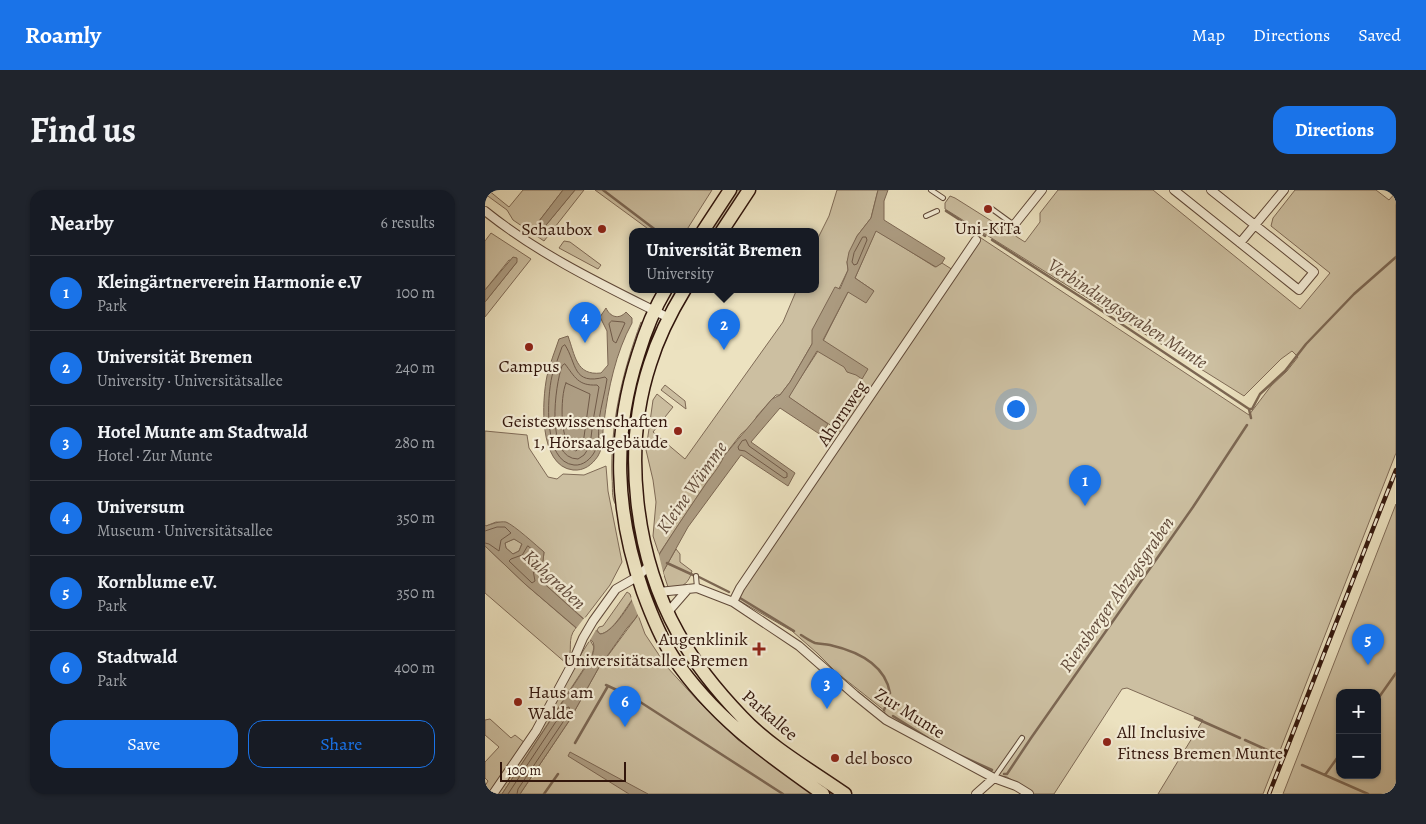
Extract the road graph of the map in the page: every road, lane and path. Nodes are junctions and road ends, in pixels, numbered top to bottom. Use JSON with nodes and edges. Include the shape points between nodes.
{"nodes":[{"id":1,"x":730,"y":190,"type":"edge"},
{"id":2,"x":749,"y":190,"type":"edge"},
{"id":3,"x":931,"y":190,"type":"edge"},
{"id":4,"x":1042,"y":190,"type":"edge"},
{"id":5,"x":1174,"y":190,"type":"edge"},
{"id":6,"x":1211,"y":190,"type":"edge"},
{"id":7,"x":1284,"y":190,"type":"edge"},
{"id":8,"x":943,"y":198,"type":"dead end"},
{"id":9,"x":992,"y":209,"type":"dead end"},
{"id":10,"x":485,"y":211,"type":"edge"},
{"id":11,"x":937,"y":211,"type":"dead end"},
{"id":12,"x":926,"y":216,"type":"dead end"},
{"id":13,"x":1014,"y":226,"type":"joint"},
{"id":14,"x":1255,"y":226,"type":"junction"},
{"id":15,"x":705,"y":228,"type":"edge"},
{"id":16,"x":724,"y":228,"type":"edge"},
{"id":17,"x":976,"y":240,"type":"dead end"},
{"id":18,"x":1240,"y":243,"type":"junction"},
{"id":19,"x":665,"y":293,"type":"edge"},
{"id":20,"x":683,"y":293,"type":"edge"},
{"id":21,"x":655,"y":311,"type":"junction"},
{"id":22,"x":669,"y":318,"type":"junction"},
{"id":23,"x":649,"y":566,"type":"junction"},
{"id":24,"x":696,"y":576,"type":"dead end"},
{"id":25,"x":639,"y":580,"type":"junction"},
{"id":26,"x":693,"y":588,"type":"junction"},
{"id":27,"x":659,"y":592,"type":"junction"},
{"id":28,"x":733,"y":602,"type":"junction"},
{"id":29,"x":667,"y":612,"type":"junction"},
{"id":30,"x":1022,"y":738,"type":"dead end"},
{"id":31,"x":995,"y":778,"type":"junction"},
{"id":32,"x":493,"y":794,"type":"edge"},
{"id":33,"x":823,"y":794,"type":"edge"},
{"id":34,"x":845,"y":794,"type":"edge"},
{"id":35,"x":976,"y":794,"type":"edge"},
{"id":36,"x":1029,"y":794,"type":"edge"}],
"edges":[{"from":1,"to":15,"type":"main road"},
{"from":2,"to":16,"type":"main road"},
{"from":3,"to":8,"type":"lane"},
{"from":4,"to":13,"type":"street"},
{"from":5,"to":18,"type":"street"},
{"from":6,"to":14,"type":"street"},
{"from":7,"to":14,"type":"street"},
{"from":9,"to":13,"type":"lane"},
{"from":10,"to":21,"type":"street","via":[[565,266]]},
{"from":11,"to":12,"type":"lane"},
{"from":14,"to":18,"type":"street"},
{"from":14,"to":18,"type":"street","via":[[1314,272],[1299,290]]},
{"from":17,"to":28,"type":"street","name":"Ahornweg"},
{"from":19,"to":21,"type":"main road","name":"Parkallee"},
{"from":20,"to":22,"type":"main road","name":"Parkallee"},
{"from":21,"to":22,"type":"street"},
{"from":21,"to":25,"type":"main road","name":"Parkallee","via":[[627,392],[620,445],[621,504]]},
{"from":22,"to":23,"type":"main road","name":"Parkallee","via":[[645,380],[636,448],[639,517]]},
{"from":23,"to":25,"type":"street"},
{"from":23,"to":27,"type":"main road","name":"Parkallee"},
{"from":24,"to":26,"type":"lane"},
{"from":25,"to":32,"type":"street","via":[[616,589],[593,621],[536,731]]},
{"from":25,"to":33,"type":"main road","name":"Parkallee","via":[[649,611],[673,657],[719,713],[764,753]]},
{"from":26,"to":27,"type":"street"},
{"from":26,"to":28,"type":"street","name":"Zur Munte"},
{"from":26,"to":29,"type":"street"},
{"from":27,"to":29,"type":"main road","name":"Parkallee"},
{"from":28,"to":31,"type":"street","name":"Zur Munte","via":[[799,646],[886,720]]},
{"from":29,"to":34,"type":"main road","name":"Parkallee","via":[[692,657],[743,719]]},
{"from":30,"to":31,"type":"lane"},
{"from":31,"to":35,"type":"street"},
{"from":31,"to":36,"type":"street","name":"Zur Munte"}]}
